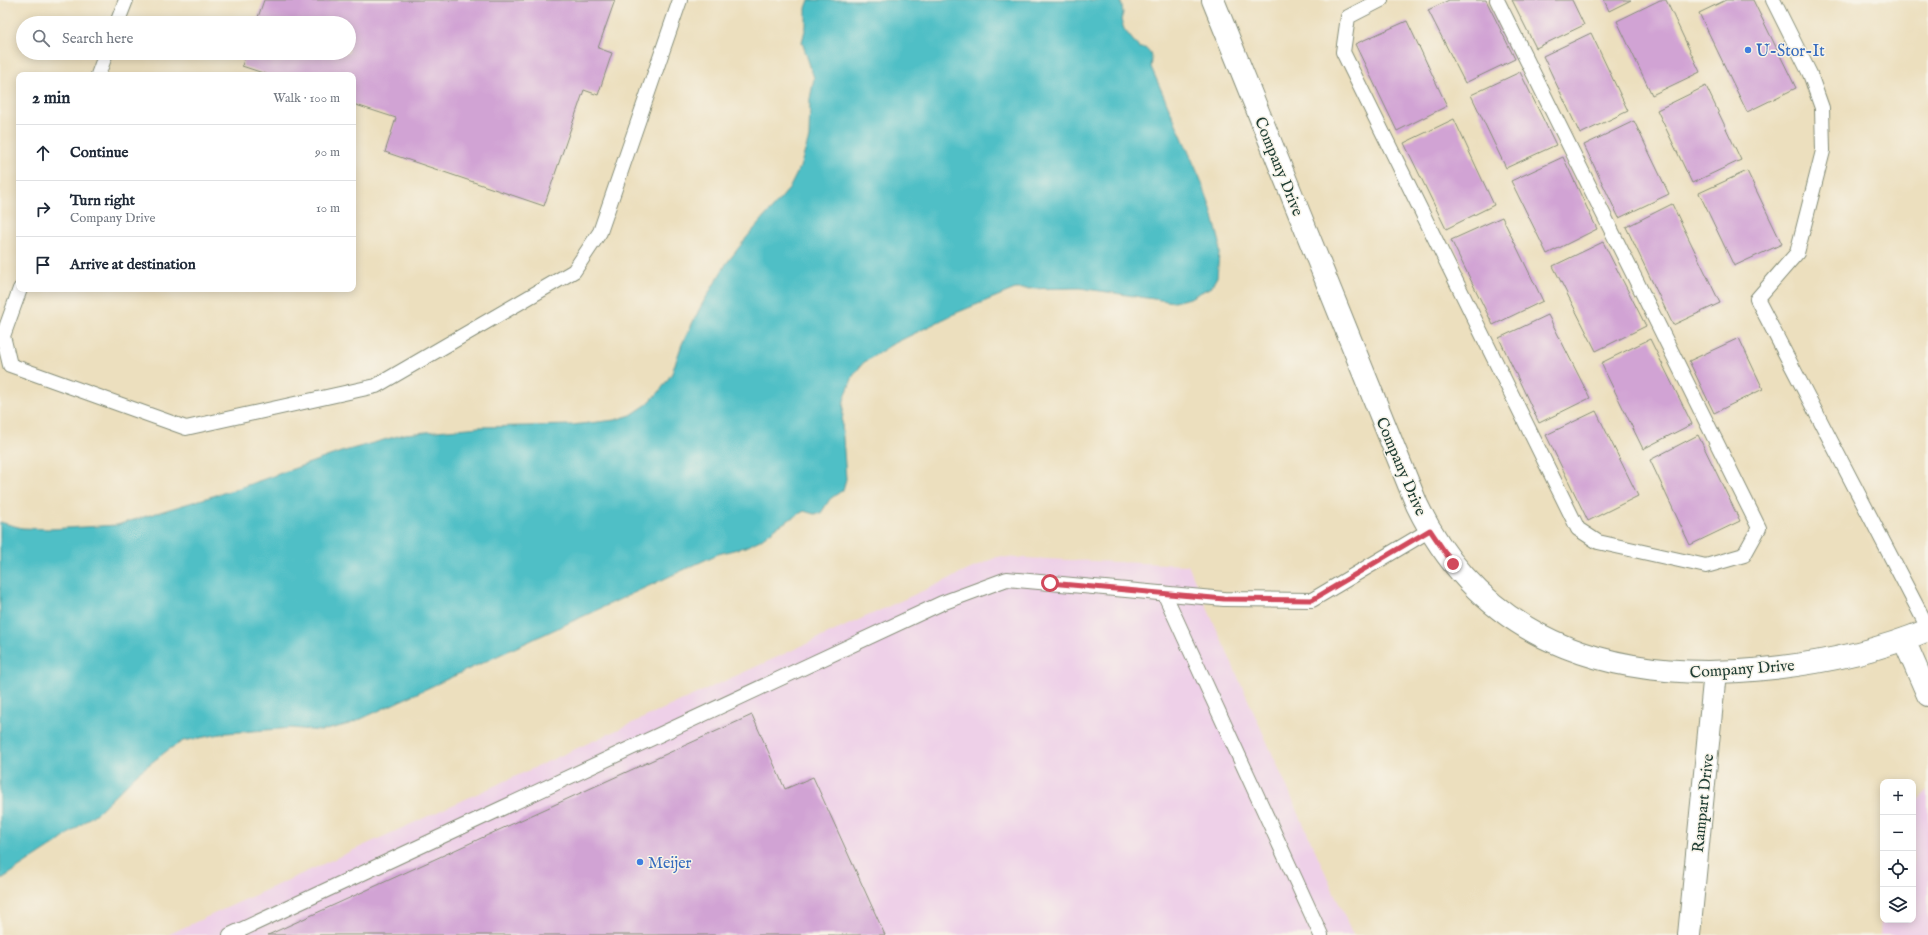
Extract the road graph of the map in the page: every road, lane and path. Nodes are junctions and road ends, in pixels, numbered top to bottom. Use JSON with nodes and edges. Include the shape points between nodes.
{"nodes":[{"id":1,"x":126,"y":0,"type":"edge"},
{"id":2,"x":680,"y":0,"type":"edge"},
{"id":3,"x":1213,"y":0,"type":"edge"},
{"id":4,"x":1381,"y":0,"type":"edge"},
{"id":5,"x":1496,"y":0,"type":"edge"},
{"id":6,"x":1773,"y":0,"type":"edge"},
{"id":7,"x":120,"y":16,"type":"edge"},
{"id":8,"x":103,"y":60,"type":"edge"},
{"id":9,"x":99,"y":72,"type":"edge"},
{"id":10,"x":19,"y":292,"type":"edge"},
{"id":11,"x":1430,"y":530,"type":"junction"},
{"id":12,"x":1164,"y":593,"type":"junction"},
{"id":13,"x":1928,"y":629,"type":"edge"},
{"id":14,"x":1904,"y":640,"type":"junction"},
{"id":15,"x":1715,"y":672,"type":"junction"},
{"id":16,"x":1928,"y":695,"type":"edge"},
{"id":17,"x":230,"y":935,"type":"edge"},
{"id":18,"x":1321,"y":935,"type":"edge"},
{"id":19,"x":1689,"y":935,"type":"edge"}],
"edges":[{"from":1,"to":7,"type":"lane"},
{"from":2,"to":10,"type":"lane","via":[[600,232],[574,271],[376,386],[186,428],[10,364],[3,336]]},
{"from":3,"to":11,"type":"street","name":"Company Drive","via":[[1417,505]]},
{"from":4,"to":5,"type":"lane","via":[[1348,17],[1343,52],[1578,530],[1598,542],[1706,566],[1744,555],[1759,528]]},
{"from":6,"to":13,"type":"lane","via":[[1810,74],[1822,108],[1822,151],[1798,253],[1757,299]]},
{"from":8,"to":9,"type":"lane"},
{"from":11,"to":12,"type":"lane","via":[[1312,600],[1224,599]]},
{"from":11,"to":15,"type":"street","name":"Company Drive","via":[[1453,564],[1477,590],[1505,614],[1543,637],[1600,659],[1666,671]]},
{"from":12,"to":17,"type":"lane","via":[[1007,579],[942,602]]},
{"from":12,"to":18,"type":"lane"},
{"from":13,"to":14,"type":"street","name":"Company Drive"},
{"from":14,"to":15,"type":"street","name":"Company Drive","via":[[1812,663],[1739,672]]},
{"from":14,"to":16,"type":"street"},
{"from":15,"to":19,"type":"street","name":"Rampart Drive"}]}
